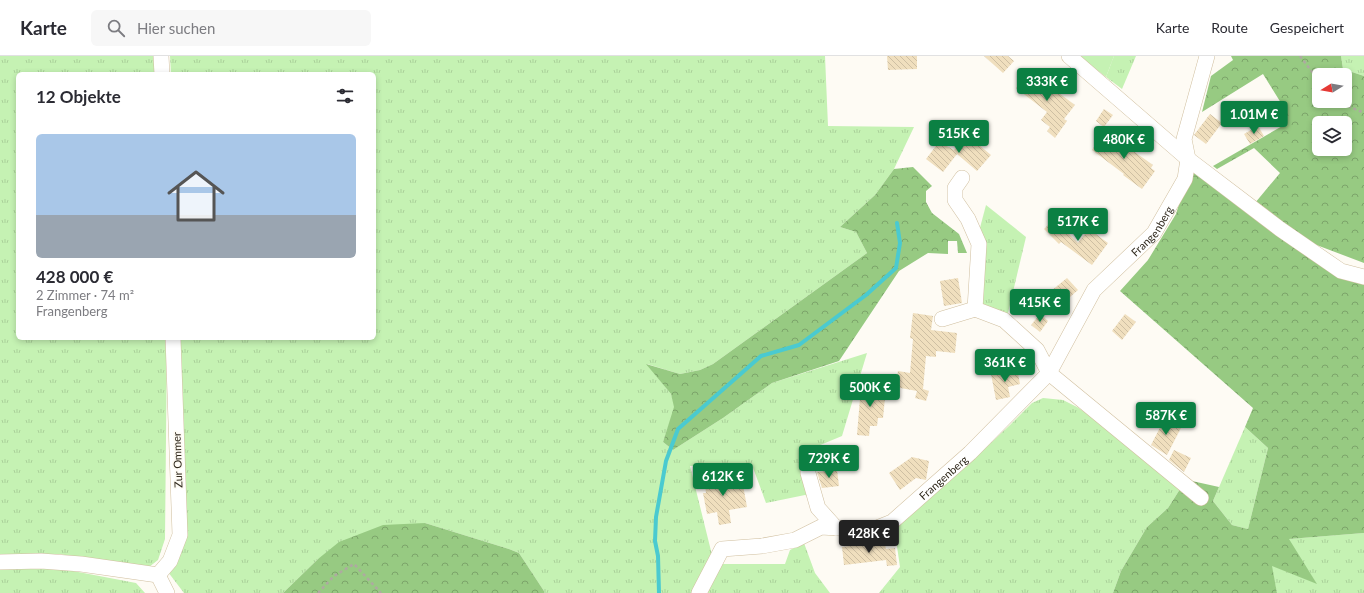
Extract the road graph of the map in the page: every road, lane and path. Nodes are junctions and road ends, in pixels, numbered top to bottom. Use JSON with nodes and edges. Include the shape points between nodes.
{"nodes":[{"id":1,"x":161,"y":56,"type":"edge"},
{"id":2,"x":1069,"y":56,"type":"edge"},
{"id":3,"x":1207,"y":56,"type":"edge"},
{"id":4,"x":1300,"y":56,"type":"edge"},
{"id":5,"x":162,"y":72,"type":"edge"},
{"id":6,"x":1312,"y":72,"type":"edge"},
{"id":7,"x":1352,"y":108,"type":"edge"},
{"id":8,"x":1364,"y":113,"type":"edge"},
{"id":9,"x":1188,"y":159,"type":"junction"},
{"id":10,"x":962,"y":178,"type":"dead end"},
{"id":11,"x":1364,"y":277,"type":"edge"},
{"id":12,"x":974,"y":309,"type":"junction"},
{"id":13,"x":942,"y":319,"type":"dead end"},
{"id":14,"x":173,"y":340,"type":"edge"},
{"id":15,"x":1049,"y":373,"type":"junction"},
{"id":16,"x":813,"y":461,"type":"dead end"},
{"id":17,"x":1201,"y":498,"type":"dead end"},
{"id":18,"x":836,"y":528,"type":"junction"},
{"id":19,"x":0,"y":562,"type":"edge"},
{"id":20,"x":158,"y":575,"type":"junction"},
{"id":21,"x":167,"y":593,"type":"edge"},
{"id":22,"x":318,"y":593,"type":"edge"},
{"id":23,"x":381,"y":593,"type":"edge"},
{"id":24,"x":699,"y":593,"type":"edge"}],
"edges":[{"from":1,"to":5,"type":"street"},
{"from":2,"to":9,"type":"street"},
{"from":3,"to":9,"type":"street","name":"Frangenberg","via":[[1184,139]]},
{"from":4,"to":6,"type":"path"},
{"from":7,"to":8,"type":"path"},
{"from":9,"to":11,"type":"street","via":[[1342,271]]},
{"from":9,"to":15,"type":"street","name":"Frangenberg","via":[[1185,179],[1154,233],[1094,290]]},
{"from":10,"to":12,"type":"street","via":[[955,188],[955,200],[968,219],[979,244]]},
{"from":12,"to":13,"type":"street"},
{"from":12,"to":15,"type":"street","via":[[1004,320],[1037,350]]},
{"from":14,"to":20,"type":"street","name":"Zur Ommer","via":[[180,535],[170,561]]},
{"from":15,"to":17,"type":"street"},
{"from":15,"to":18,"type":"street","name":"Frangenberg","via":[[970,453],[892,522],[872,530]]},
{"from":16,"to":18,"type":"street","via":[[808,466],[808,472],[818,508]]},
{"from":18,"to":24,"type":"street","name":"Frangenberg","via":[[821,527],[795,540],[722,549]]},
{"from":19,"to":20,"type":"street","via":[[41,561],[81,564]]},
{"from":20,"to":21,"type":"street"},
{"from":22,"to":23,"type":"path","via":[[334,576],[354,564]]}]}
